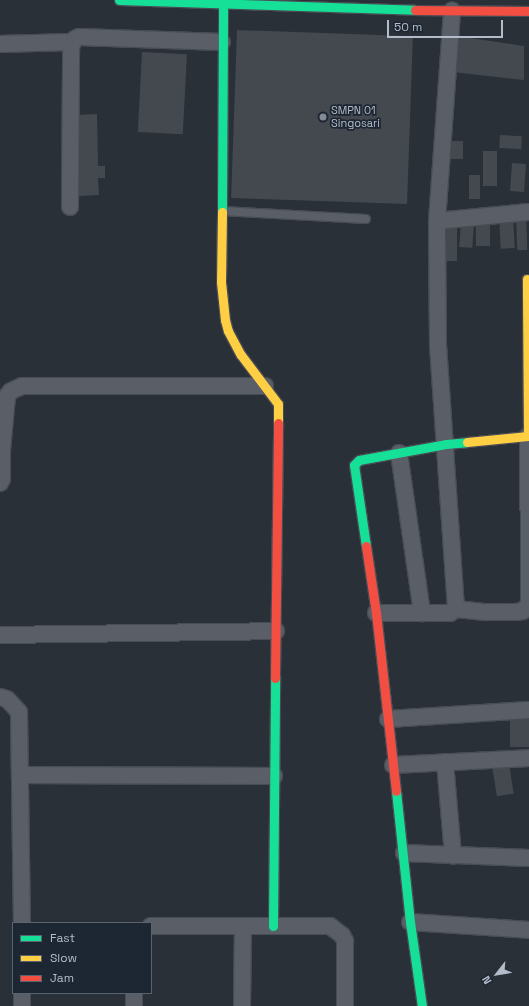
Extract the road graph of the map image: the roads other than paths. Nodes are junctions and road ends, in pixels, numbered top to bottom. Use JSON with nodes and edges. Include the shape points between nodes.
{"nodes":[{"id":1,"x":119,"y":0,"type":"edge"},
{"id":2,"x":223,"y":2,"type":"junction"},
{"id":3,"x":452,"y":11,"type":"junction"},
{"id":4,"x":529,"y":11,"type":"edge"},
{"id":5,"x":73,"y":42,"type":"junction"},
{"id":6,"x":222,"y":42,"type":"junction"},
{"id":7,"x":0,"y":44,"type":"edge"},
{"id":8,"x":70,"y":207,"type":"dead end"},
{"id":9,"x":221,"y":211,"type":"junction"},
{"id":10,"x":529,"y":212,"type":"edge"},
{"id":11,"x":366,"y":219,"type":"dead end"},
{"id":12,"x":437,"y":221,"type":"junction"},
{"id":13,"x":527,"y":279,"type":"dead end"},
{"id":14,"x":265,"y":386,"type":"junction"},
{"id":15,"x":4,"y":395,"type":"edge"},
{"id":16,"x":528,"y":436,"type":"edge"},
{"id":17,"x":446,"y":444,"type":"junction"},
{"id":18,"x":399,"y":453,"type":"junction"},
{"id":19,"x":0,"y":483,"type":"edge"},
{"id":20,"x":456,"y":609,"type":"junction"},
{"id":21,"x":376,"y":613,"type":"junction"},
{"id":22,"x":422,"y":613,"type":"junction"},
{"id":23,"x":276,"y":631,"type":"junction"},
{"id":24,"x":0,"y":635,"type":"edge"},
{"id":25,"x":0,"y":697,"type":"edge"},
{"id":26,"x":529,"y":710,"type":"edge"},
{"id":27,"x":388,"y":719,"type":"junction"},
{"id":28,"x":529,"y":758,"type":"edge"},
{"id":29,"x":446,"y":762,"type":"junction"},
{"id":30,"x":393,"y":765,"type":"junction"},
{"id":31,"x":20,"y":775,"type":"junction"},
{"id":32,"x":274,"y":776,"type":"junction"},
{"id":33,"x":404,"y":853,"type":"junction"},
{"id":34,"x":453,"y":856,"type":"junction"},
{"id":35,"x":529,"y":858,"type":"edge"},
{"id":36,"x":22,"y":922,"type":"edge"},
{"id":37,"x":410,"y":922,"type":"junction"},
{"id":38,"x":152,"y":926,"type":"edge"},
{"id":39,"x":243,"y":926,"type":"junction"},
{"id":40,"x":273,"y":926,"type":"junction"},
{"id":41,"x":529,"y":930,"type":"edge"},
{"id":42,"x":22,"y":994,"type":"edge"},
{"id":43,"x":134,"y":994,"type":"edge"},
{"id":44,"x":22,"y":1006,"type":"edge"},
{"id":45,"x":134,"y":1006,"type":"edge"},
{"id":46,"x":242,"y":1006,"type":"edge"},
{"id":47,"x":345,"y":1006,"type":"edge"},
{"id":48,"x":422,"y":1006,"type":"edge"}],
"edges":[{"from":1,"to":2,"type":"main road"},
{"from":2,"to":3,"type":"main road"},
{"from":2,"to":6,"type":"main road"},
{"from":3,"to":4,"type":"main road"},
{"from":3,"to":12,"type":"street"},
{"from":5,"to":6,"type":"street","via":[[79,37]]},
{"from":5,"to":7,"type":"street"},
{"from":5,"to":8,"type":"street"},
{"from":6,"to":9,"type":"main road"},
{"from":9,"to":11,"type":"lane"},
{"from":9,"to":14,"type":"main road","via":[[221,282],[228,332]]},
{"from":10,"to":12,"type":"street"},
{"from":12,"to":17,"type":"street","via":[[438,343]]},
{"from":13,"to":16,"type":"main road"},
{"from":14,"to":15,"type":"street","via":[[22,386]]},
{"from":14,"to":23,"type":"main road","via":[[278,404]]},
{"from":15,"to":19,"type":"street"},
{"from":16,"to":17,"type":"main road"},
{"from":16,"to":20,"type":"street","via":[[528,604],[523,611],[516,612]]},
{"from":17,"to":18,"type":"main road"},
{"from":17,"to":20,"type":"street"},
{"from":18,"to":21,"type":"main road","via":[[359,460],[354,465]]},
{"from":18,"to":22,"type":"street"},
{"from":20,"to":22,"type":"street","via":[[450,613]]},
{"from":21,"to":22,"type":"street"},
{"from":21,"to":27,"type":"main road"},
{"from":23,"to":24,"type":"street"},
{"from":23,"to":32,"type":"main road"},
{"from":25,"to":31,"type":"street","via":[[7,699],[19,712]]},
{"from":26,"to":27,"type":"street"},
{"from":27,"to":30,"type":"main road"},
{"from":28,"to":29,"type":"street"},
{"from":29,"to":30,"type":"street"},
{"from":29,"to":34,"type":"street"},
{"from":30,"to":33,"type":"main road"},
{"from":31,"to":32,"type":"street"},
{"from":31,"to":36,"type":"street"},
{"from":32,"to":40,"type":"main road"},
{"from":33,"to":34,"type":"street"},
{"from":33,"to":37,"type":"main road"},
{"from":34,"to":35,"type":"street"},
{"from":37,"to":41,"type":"street"},
{"from":37,"to":48,"type":"main road"},
{"from":38,"to":39,"type":"street"},
{"from":39,"to":40,"type":"street"},
{"from":39,"to":46,"type":"street"},
{"from":40,"to":47,"type":"street","via":[[330,926],[342,935]]},
{"from":42,"to":44,"type":"street"},
{"from":43,"to":45,"type":"street"}]}
